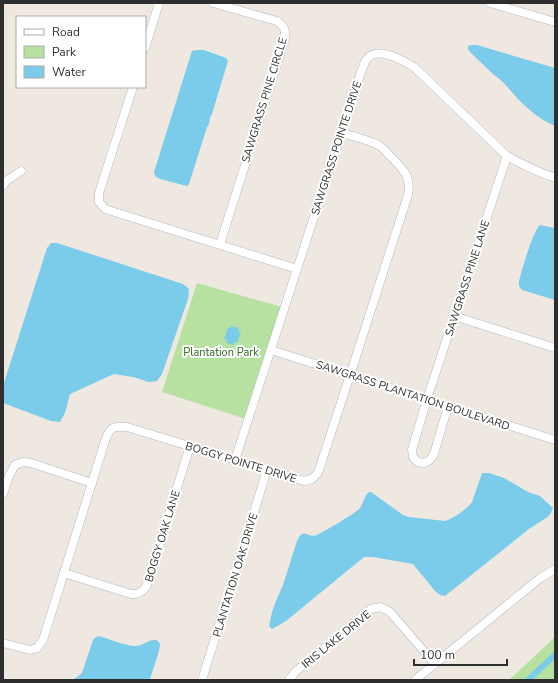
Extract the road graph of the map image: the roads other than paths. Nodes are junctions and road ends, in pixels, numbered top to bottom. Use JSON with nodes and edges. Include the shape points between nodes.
{"nodes":[{"id":1,"x":159,"y":3,"type":"edge"},
{"id":2,"x":213,"y":3,"type":"edge"},
{"id":3,"x":490,"y":3,"type":"edge"},
{"id":4,"x":555,"y":22,"type":"edge"},
{"id":5,"x":146,"y":45,"type":"edge"},
{"id":6,"x":133,"y":88,"type":"edge"},
{"id":7,"x":341,"y":133,"type":"junction"},
{"id":8,"x":507,"y":156,"type":"junction"},
{"id":9,"x":21,"y":171,"type":"dead end"},
{"id":10,"x":555,"y":178,"type":"edge"},
{"id":11,"x":3,"y":186,"type":"edge"},
{"id":12,"x":220,"y":244,"type":"junction"},
{"id":13,"x":297,"y":269,"type":"junction"},
{"id":14,"x":454,"y":316,"type":"junction"},
{"id":15,"x":555,"y":348,"type":"edge"},
{"id":16,"x":271,"y":350,"type":"junction"},
{"id":17,"x":350,"y":375,"type":"junction"},
{"id":18,"x":427,"y":399,"type":"junction"},
{"id":19,"x":448,"y":406,"type":"junction"},
{"id":20,"x":555,"y":440,"type":"edge"},
{"id":21,"x":190,"y":446,"type":"junction"},
{"id":22,"x":236,"y":460,"type":"junction"},
{"id":23,"x":268,"y":470,"type":"junction"},
{"id":24,"x":92,"y":483,"type":"junction"},
{"id":25,"x":3,"y":494,"type":"edge"},
{"id":26,"x":555,"y":569,"type":"edge"},
{"id":27,"x":64,"y":574,"type":"junction"},
{"id":28,"x":3,"y":643,"type":"edge"},
{"id":29,"x":435,"y":664,"type":"junction"},
{"id":30,"x":202,"y":680,"type":"edge"},
{"id":31,"x":289,"y":680,"type":"edge"},
{"id":32,"x":415,"y":680,"type":"edge"}],
"edges":[{"from":1,"to":5,"type":"street"},
{"from":2,"to":12,"type":"street","name":"SAWGRASS PINE CIRCLE","via":[[277,22],[285,32]]},
{"from":3,"to":4,"type":"street"},
{"from":6,"to":12,"type":"street","via":[[99,193],[99,202],[105,209]]},
{"from":7,"to":8,"type":"street","name":"SAWGRASS POINTE DRIVE","via":[[366,60],[374,54],[386,54],[414,67]]},
{"from":7,"to":13,"type":"street","name":"SAWGRASS POINTE DRIVE"},
{"from":7,"to":17,"type":"street","name":"BOGGY POINTE DRIVE","via":[[382,148],[403,169],[409,187]]},
{"from":8,"to":10,"type":"street","name":"SAWGRASS POINTE DRIVE","via":[[523,166]]},
{"from":8,"to":14,"type":"street","name":"SAWGRASS PINE LANE"},
{"from":9,"to":11,"type":"street","via":[[6,180]]},
{"from":12,"to":13,"type":"street"},
{"from":13,"to":16,"type":"street","name":"SAWGRASS POINTE DRIVE"},
{"from":14,"to":15,"type":"street"},
{"from":14,"to":18,"type":"street","name":"SAWGRASS PINE LANE"},
{"from":16,"to":17,"type":"street","name":"SAWGRASS PLANTATION BOULEVARD"},
{"from":16,"to":22,"type":"street","name":"SAWGRASS POINTE DRIVE"},
{"from":17,"to":18,"type":"street","name":"SAWGRASS PLANTATION BOULEVARD"},
{"from":17,"to":23,"type":"street","name":"BOGGY POINTE DRIVE","via":[[318,473],[312,479],[304,481]]},
{"from":18,"to":19,"type":"street","name":"SAWGRASS PLANTATION BOULEVARD"},
{"from":18,"to":19,"type":"street","name":"SAWGRASS PINE LANE","via":[[412,450],[413,457],[418,462],[424,463],[434,454]]},
{"from":19,"to":20,"type":"street","name":"SAWGRASS PLANTATION BOULEVARD"},
{"from":21,"to":22,"type":"street","name":"BOGGY POINTE DRIVE"},
{"from":21,"to":24,"type":"street","name":"BOGGY POINTE DRIVE","via":[[116,426],[109,431]]},
{"from":21,"to":27,"type":"street","name":"BOGGY OAK LANE","via":[[143,592],[135,595]]},
{"from":22,"to":23,"type":"street","name":"BOGGY POINTE DRIVE"},
{"from":23,"to":30,"type":"street","name":"PLANTATION OAK DRIVE"},
{"from":24,"to":25,"type":"street","via":[[23,462],[15,465]]},
{"from":24,"to":27,"type":"street","name":"BOGGY POINTE DRIVE"},
{"from":26,"to":29,"type":"street","via":[[538,579]]},
{"from":27,"to":28,"type":"street","name":"BOGGY POINTE DRIVE","via":[[40,645],[30,650]]},
{"from":29,"to":31,"type":"street","name":"IRIS LAKE DRIVE","via":[[390,612],[381,607],[372,609],[294,672]]},
{"from":29,"to":32,"type":"street"}]}
